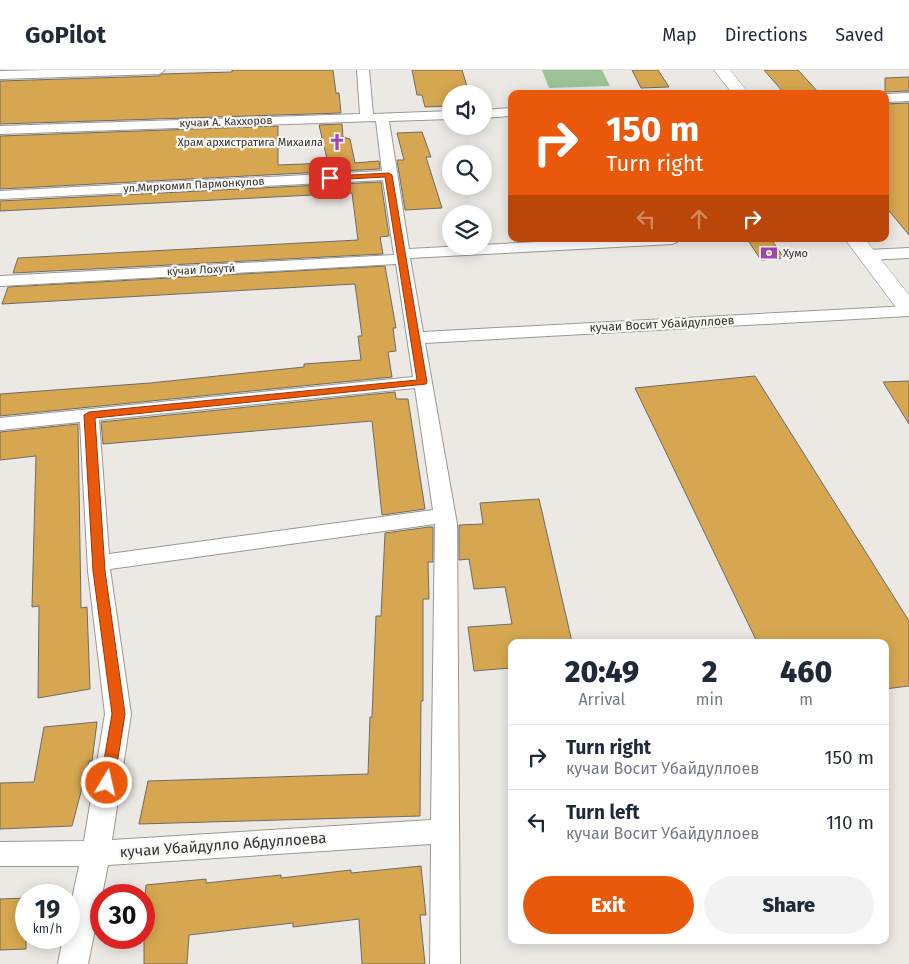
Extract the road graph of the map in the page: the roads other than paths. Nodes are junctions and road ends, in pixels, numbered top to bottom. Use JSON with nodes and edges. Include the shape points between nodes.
{"nodes":[{"id":1,"x":159,"y":70,"type":"edge"},
{"id":2,"x":363,"y":70,"type":"edge"},
{"id":3,"x":722,"y":70,"type":"edge"},
{"id":4,"x":0,"y":75,"type":"edge"},
{"id":5,"x":738,"y":90,"type":"edge"},
{"id":6,"x":909,"y":97,"type":"edge"},
{"id":7,"x":889,"y":98,"type":"edge"},
{"id":8,"x":508,"y":112,"type":"edge"},
{"id":9,"x":492,"y":113,"type":"edge"},
{"id":10,"x":442,"y":115,"type":"edge"},
{"id":11,"x":367,"y":116,"type":"junction"},
{"id":12,"x":382,"y":118,"type":"junction"},
{"id":13,"x":0,"y":130,"type":"edge"},
{"id":14,"x":389,"y":175,"type":"junction"},
{"id":15,"x":0,"y":195,"type":"edge"},
{"id":16,"x":627,"y":242,"type":"edge"},
{"id":17,"x":861,"y":247,"type":"edge"},
{"id":18,"x":909,"y":253,"type":"edge"},
{"id":19,"x":402,"y":257,"type":"junction"},
{"id":20,"x":0,"y":281,"type":"edge"},
{"id":21,"x":909,"y":310,"type":"edge"},
{"id":22,"x":415,"y":338,"type":"junction"},
{"id":23,"x":422,"y":382,"type":"junction"},
{"id":24,"x":89,"y":415,"type":"junction"},
{"id":25,"x":0,"y":424,"type":"edge"},
{"id":26,"x":444,"y":516,"type":"junction"},
{"id":27,"x":99,"y":563,"type":"junction"},
{"id":28,"x":445,"y":843,"type":"junction"},
{"id":29,"x":96,"y":853,"type":"junction"},
{"id":30,"x":0,"y":854,"type":"edge"},
{"id":31,"x":73,"y":964,"type":"edge"},
{"id":32,"x":445,"y":964,"type":"edge"}],
"edges":[{"from":1,"to":4,"type":"street"},
{"from":2,"to":11,"type":"street"},
{"from":3,"to":5,"type":"street"},
{"from":6,"to":7,"type":"street"},
{"from":8,"to":9,"type":"street"},
{"from":10,"to":12,"type":"street","name":"кучаи А. Каххоров"},
{"from":11,"to":12,"type":"street","name":"кучаи А. Каххоров"},
{"from":11,"to":13,"type":"street","name":"кучаи А. Каххоров"},
{"from":12,"to":14,"type":"street"},
{"from":14,"to":15,"type":"street","name":"ул.Миркомил Пармонкулов"},
{"from":14,"to":19,"type":"street"},
{"from":16,"to":19,"type":"street","name":"кӯчаи Лохутӣ"},
{"from":17,"to":18,"type":"street"},
{"from":17,"to":21,"type":"street"},
{"from":19,"to":20,"type":"street","name":"кӯчаи Лохутӣ"},
{"from":19,"to":22,"type":"street"},
{"from":21,"to":22,"type":"street","name":"кучаи Восит Убайдуллоев"},
{"from":22,"to":23,"type":"street"},
{"from":23,"to":24,"type":"street"},
{"from":23,"to":26,"type":"street"},
{"from":24,"to":25,"type":"street"},
{"from":24,"to":27,"type":"street"},
{"from":26,"to":27,"type":"street"},
{"from":26,"to":28,"type":"street"},
{"from":27,"to":29,"type":"street","via":[[118,714]]},
{"from":28,"to":29,"type":"street","name":"кучаи Убайдулло Абдуллоева"},
{"from":28,"to":32,"type":"street"},
{"from":29,"to":30,"type":"street","name":"кучаи Убайдулло Абдуллоева"},
{"from":29,"to":31,"type":"street"}]}
